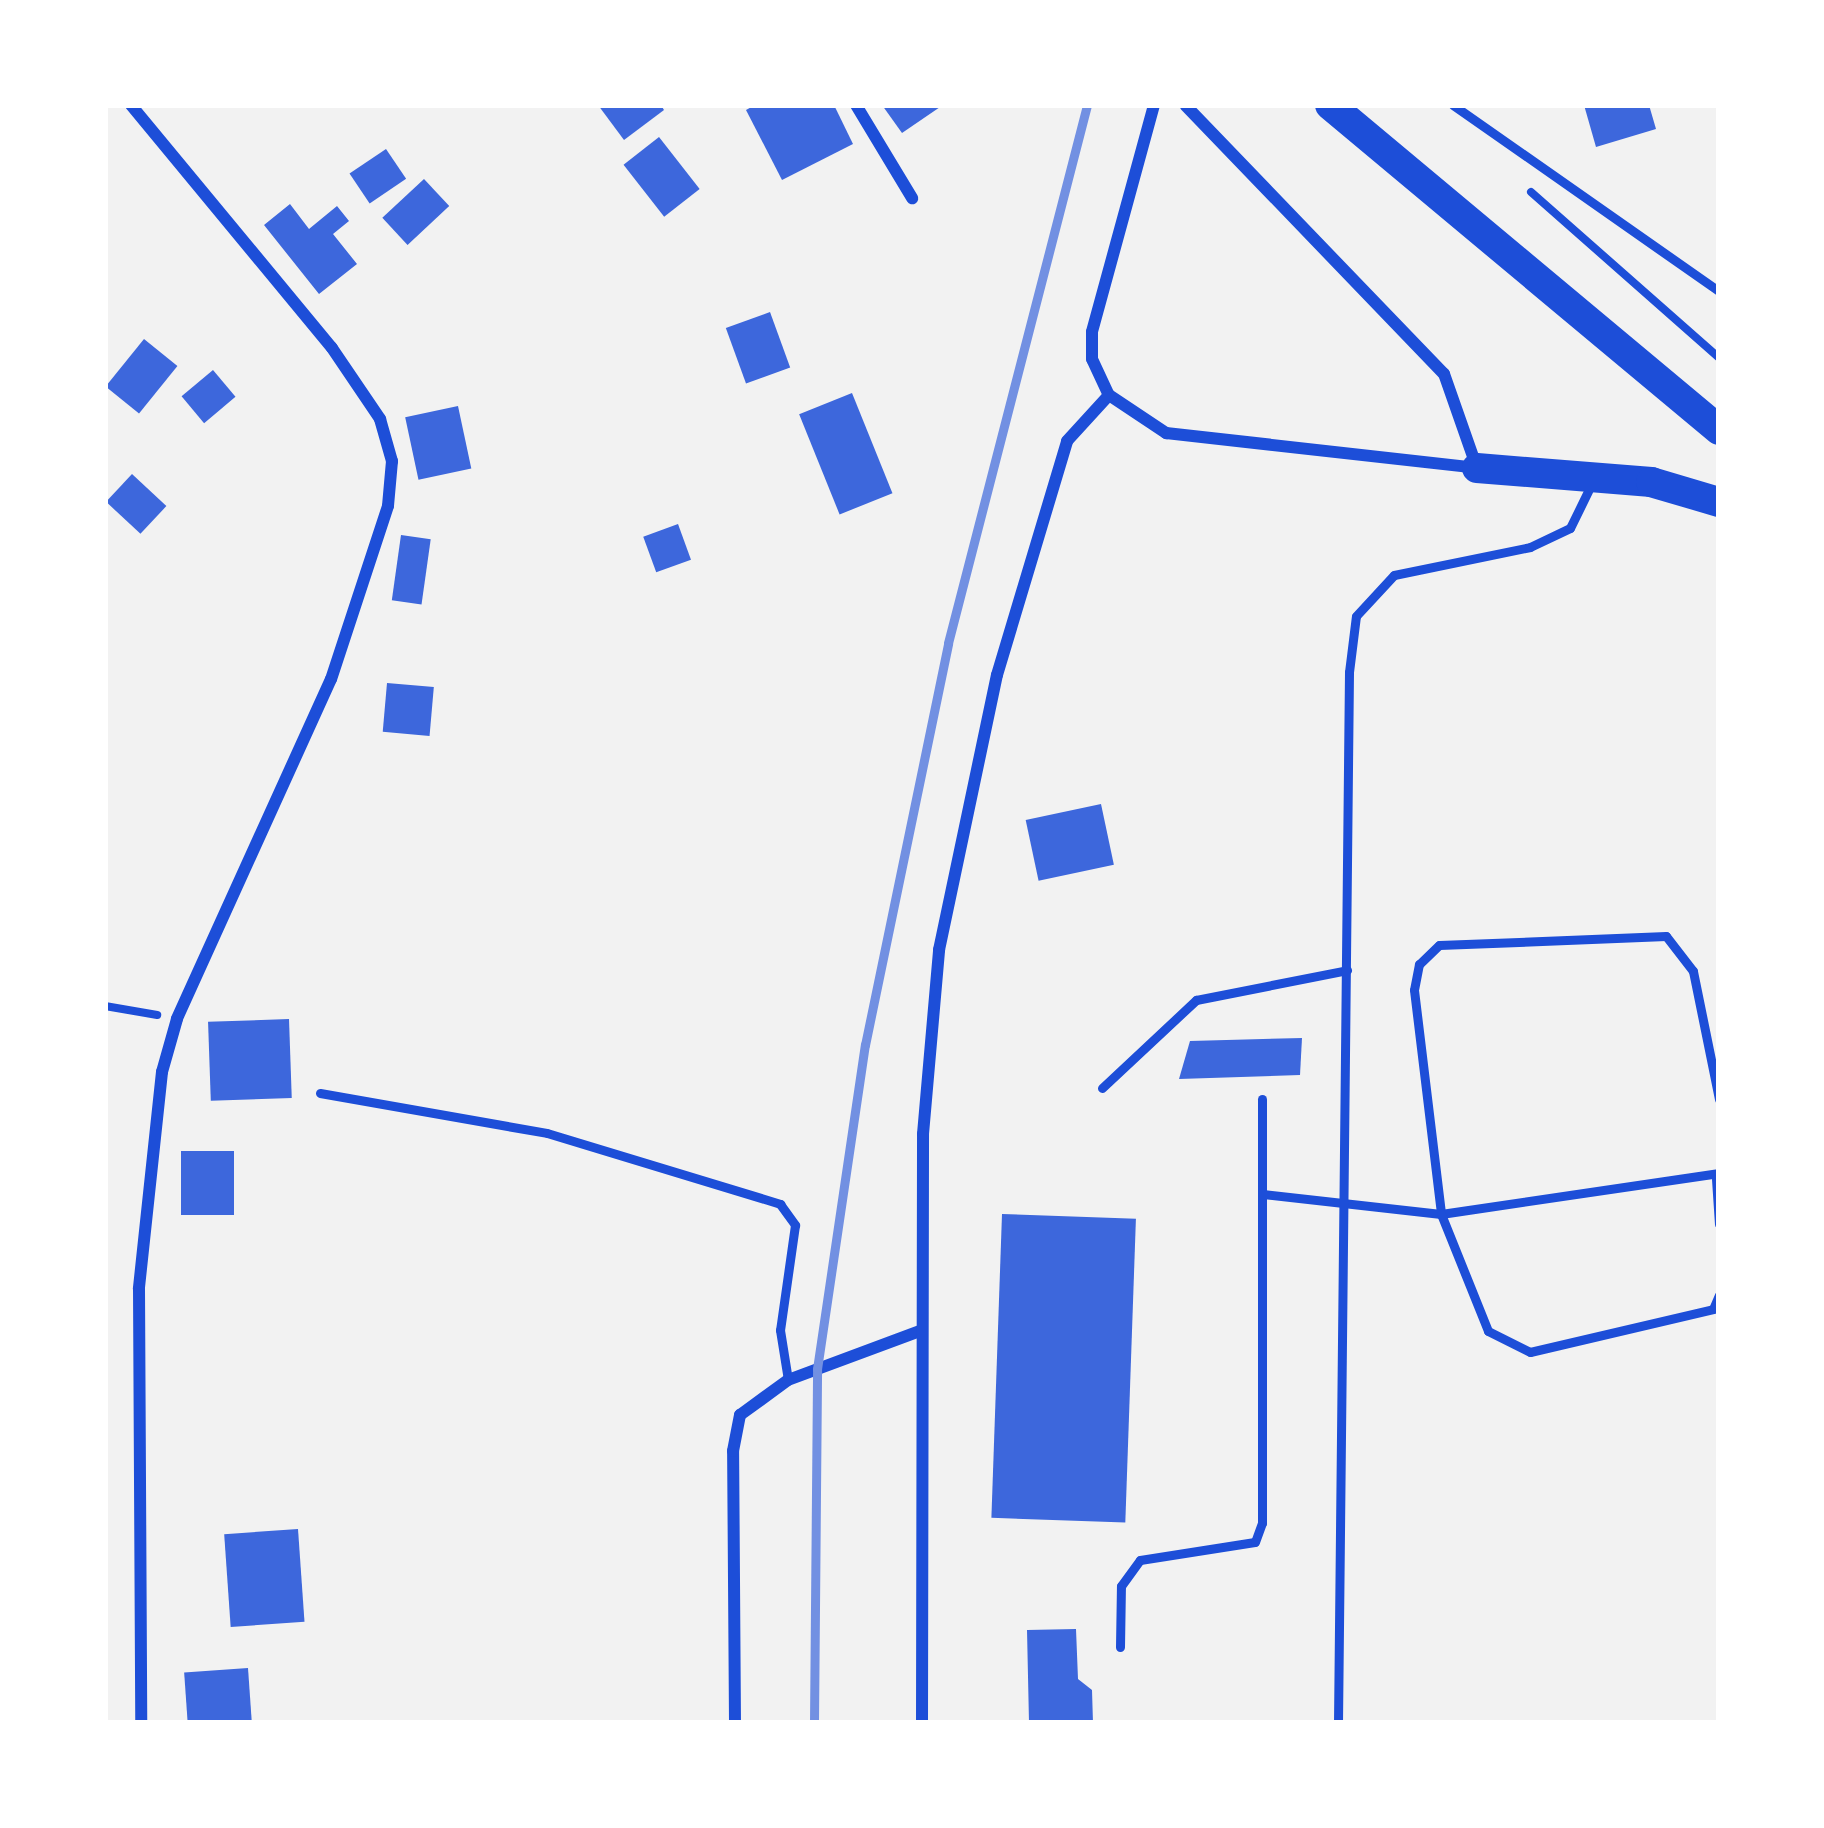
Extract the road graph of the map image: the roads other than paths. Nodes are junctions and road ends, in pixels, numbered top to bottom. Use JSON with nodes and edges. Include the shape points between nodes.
{"nodes":[{"id":1,"x":130,"y":105,"type":"edge"},
{"id":2,"x":856,"y":105,"type":"edge"},
{"id":3,"x":1154,"y":105,"type":"edge"},
{"id":4,"x":1185,"y":105,"type":"edge"},
{"id":5,"x":1330,"y":105,"type":"edge"},
{"id":6,"x":1453,"y":105,"type":"edge"},
{"id":7,"x":912,"y":198,"type":"dead end"},
{"id":8,"x":1719,"y":291,"type":"edge"},
{"id":9,"x":1109,"y":395,"type":"junction"},
{"id":10,"x":1719,"y":430,"type":"edge"},
{"id":11,"x":1477,"y":468,"type":"junction"},
{"id":12,"x":1595,"y":478,"type":"junction"},
{"id":13,"x":1719,"y":502,"type":"edge"},
{"id":14,"x":1346,"y":970,"type":"junction"},
{"id":15,"x":1102,"y":1088,"type":"dead end"},
{"id":16,"x":320,"y":1093,"type":"dead end"},
{"id":17,"x":1262,"y":1099,"type":"dead end"},
{"id":18,"x":1719,"y":1099,"type":"edge"},
{"id":19,"x":1718,"y":1176,"type":"edge"},
{"id":20,"x":1263,"y":1194,"type":"junction"},
{"id":21,"x":1345,"y":1201,"type":"junction"},
{"id":22,"x":1441,"y":1214,"type":"junction"},
{"id":23,"x":1719,"y":1224,"type":"edge"},
{"id":24,"x":1719,"y":1295,"type":"edge"},
{"id":25,"x":920,"y":1331,"type":"junction"},
{"id":26,"x":788,"y":1380,"type":"junction"},
{"id":27,"x":1120,"y":1647,"type":"dead end"},
{"id":28,"x":141,"y":1723,"type":"edge"},
{"id":29,"x":735,"y":1723,"type":"edge"},
{"id":30,"x":922,"y":1723,"type":"edge"},
{"id":31,"x":1338,"y":1723,"type":"edge"}],
"edges":[{"from":1,"to":28,"type":"street","via":[[332,348],[380,419],[392,461],[388,506],[331,679],[176,1019],[148,1155],[139,1289]]},
{"from":2,"to":7,"type":"street"},
{"from":3,"to":9,"type":"street","via":[[1092,332],[1092,359]]},
{"from":4,"to":11,"type":"street","via":[[1444,374]]},
{"from":5,"to":10,"type":"main road"},
{"from":6,"to":8,"type":"lane"},
{"from":9,"to":11,"type":"street","via":[[1166,433]]},
{"from":9,"to":25,"type":"street","via":[[1067,441],[997,675],[956,855],[924,1077]]},
{"from":11,"to":12,"type":"main road"},
{"from":12,"to":13,"type":"main road","via":[[1651,482]]},
{"from":12,"to":14,"type":"lane","via":[[1570,528],[1530,547],[1394,575],[1356,616]]},
{"from":14,"to":15,"type":"lane","via":[[1196,1000]]},
{"from":14,"to":21,"type":"lane"},
{"from":16,"to":26,"type":"lane","via":[[547,1133],[780,1204],[795,1226],[780,1330]]},
{"from":17,"to":20,"type":"lane"},
{"from":18,"to":22,"type":"lane","via":[[1693,971],[1666,936],[1439,945],[1419,964],[1414,990]]},
{"from":19,"to":22,"type":"lane"},
{"from":19,"to":23,"type":"lane"},
{"from":20,"to":21,"type":"lane"},
{"from":20,"to":27,"type":"lane","via":[[1262,1523],[1255,1542],[1140,1560],[1121,1586]]},
{"from":21,"to":22,"type":"lane"},
{"from":21,"to":31,"type":"lane"},
{"from":22,"to":24,"type":"lane","via":[[1488,1331],[1530,1352],[1713,1309]]},
{"from":25,"to":26,"type":"street"},
{"from":25,"to":30,"type":"street"},
{"from":26,"to":29,"type":"street","via":[[745,1406],[734,1431]]}]}
